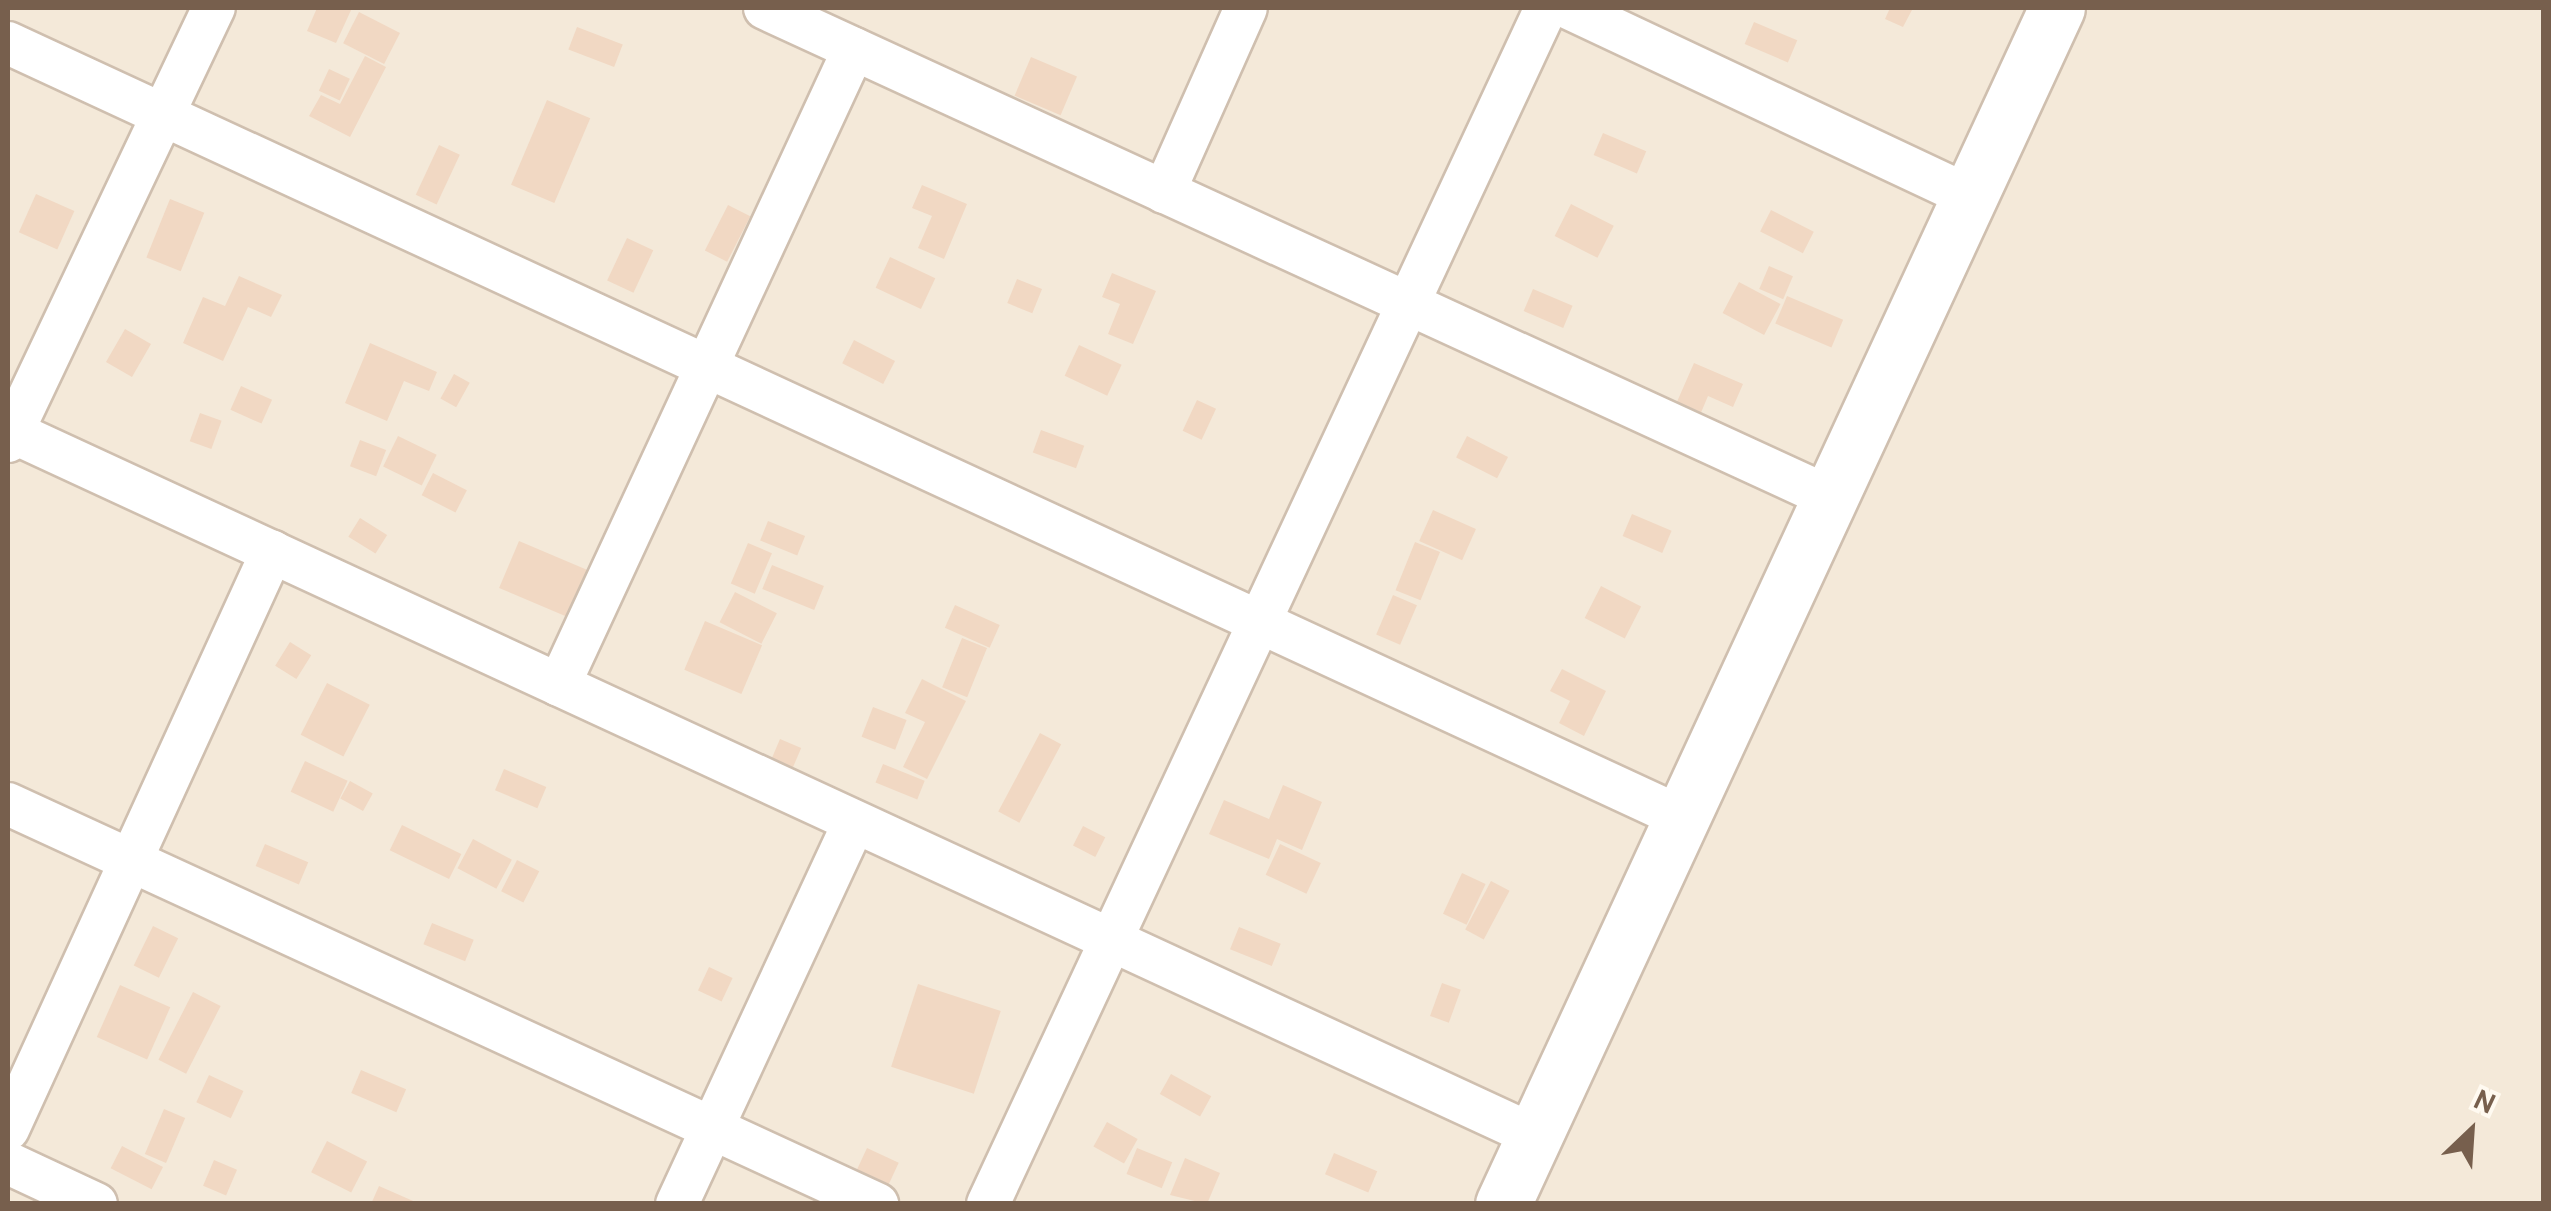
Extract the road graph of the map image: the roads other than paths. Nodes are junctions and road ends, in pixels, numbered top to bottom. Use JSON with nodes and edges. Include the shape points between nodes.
{"nodes":[{"id":1,"x":214,"y":8,"type":"edge"},
{"id":2,"x":765,"y":8,"type":"edge"},
{"id":3,"x":1246,"y":8,"type":"edge"},
{"id":4,"x":1546,"y":8,"type":"edge"},
{"id":5,"x":1570,"y":8,"type":"edge"},
{"id":6,"x":2057,"y":8,"type":"edge"},
{"id":7,"x":8,"y":43,"type":"edge"},
{"id":8,"x":854,"y":48,"type":"junction"},
{"id":9,"x":163,"y":115,"type":"junction"},
{"id":10,"x":1164,"y":192,"type":"junction"},
{"id":11,"x":1970,"y":196,"type":"junction"},
{"id":12,"x":1408,"y":304,"type":"junction"},
{"id":13,"x":707,"y":367,"type":"junction"},
{"id":14,"x":9,"y":434,"type":"edge"},
{"id":15,"x":1829,"y":496,"type":"junction"},
{"id":16,"x":272,"y":552,"type":"junction"},
{"id":17,"x":1259,"y":623,"type":"junction"},
{"id":18,"x":559,"y":685,"type":"junction"},
{"id":19,"x":8,"y":804,"type":"edge"},
{"id":20,"x":1679,"y":816,"type":"junction"},
{"id":21,"x":854,"y":822,"type":"junction"},
{"id":22,"x":130,"y":861,"type":"junction"},
{"id":23,"x":1110,"y":940,"type":"junction"},
{"id":24,"x":8,"y":1128,"type":"edge"},
{"id":25,"x":712,"y":1130,"type":"junction"},
{"id":26,"x":1533,"y":1136,"type":"junction"},
{"id":27,"x":8,"y":1162,"type":"edge"},
{"id":28,"x":96,"y":1204,"type":"edge"},
{"id":29,"x":677,"y":1204,"type":"edge"},
{"id":30,"x":877,"y":1204,"type":"edge"},
{"id":31,"x":988,"y":1204,"type":"edge"},
{"id":32,"x":1503,"y":1204,"type":"edge"}],
"edges":[{"from":1,"to":9,"type":"street"},
{"from":2,"to":8,"type":"street"},
{"from":3,"to":10,"type":"street"},
{"from":4,"to":12,"type":"street"},
{"from":5,"to":11,"type":"street"},
{"from":6,"to":11,"type":"street"},
{"from":7,"to":9,"type":"street"},
{"from":8,"to":10,"type":"street"},
{"from":8,"to":13,"type":"street"},
{"from":9,"to":13,"type":"street"},
{"from":9,"to":14,"type":"street"},
{"from":10,"to":12,"type":"street"},
{"from":11,"to":15,"type":"street"},
{"from":12,"to":15,"type":"street"},
{"from":12,"to":17,"type":"street"},
{"from":13,"to":17,"type":"street"},
{"from":13,"to":18,"type":"street"},
{"from":14,"to":16,"type":"street"},
{"from":15,"to":20,"type":"street"},
{"from":16,"to":18,"type":"street"},
{"from":16,"to":22,"type":"street"},
{"from":17,"to":20,"type":"street"},
{"from":17,"to":23,"type":"street"},
{"from":18,"to":21,"type":"street"},
{"from":19,"to":22,"type":"street"},
{"from":20,"to":26,"type":"street"},
{"from":21,"to":23,"type":"street"},
{"from":21,"to":25,"type":"street"},
{"from":22,"to":24,"type":"street"},
{"from":22,"to":25,"type":"street"},
{"from":23,"to":26,"type":"street"},
{"from":23,"to":31,"type":"street"},
{"from":25,"to":29,"type":"street"},
{"from":25,"to":30,"type":"street"},
{"from":26,"to":32,"type":"street"},
{"from":27,"to":28,"type":"street"}]}
